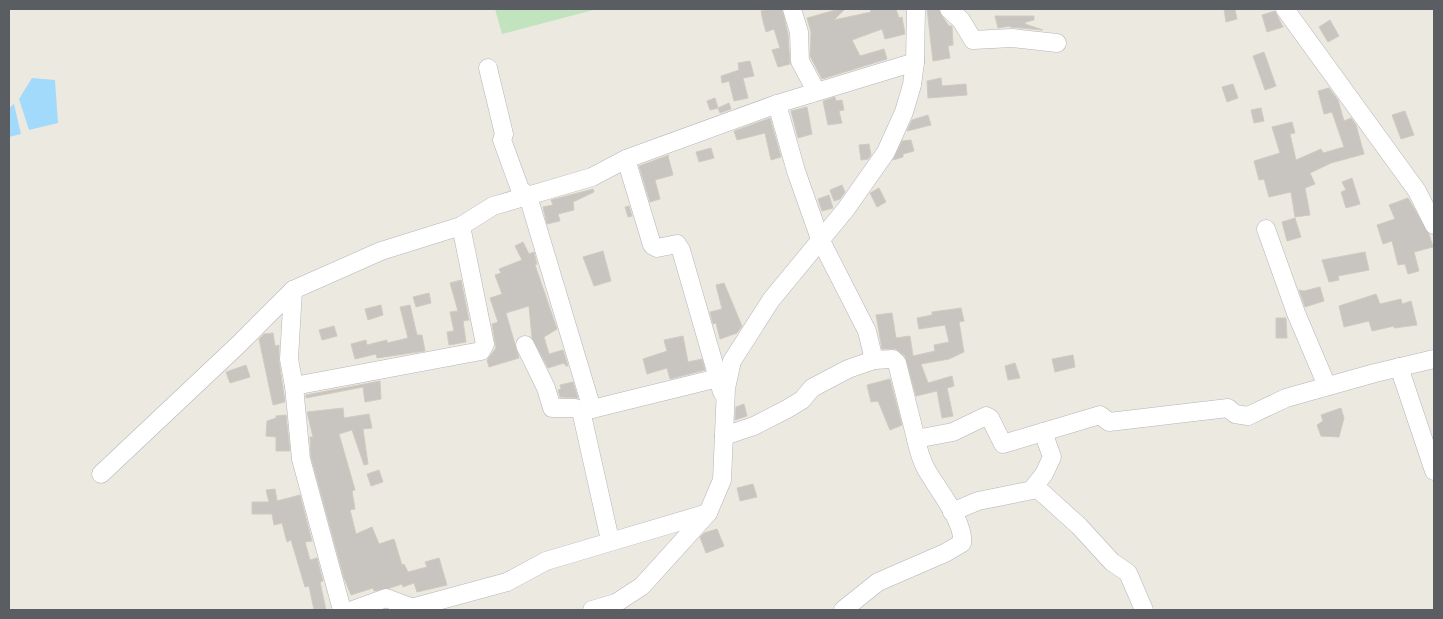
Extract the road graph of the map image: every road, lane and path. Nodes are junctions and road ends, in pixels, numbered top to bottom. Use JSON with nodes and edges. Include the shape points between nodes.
{"nodes":[{"id":1,"x":792,"y":9,"type":"edge"},
{"id":2,"x":916,"y":9,"type":"edge"},
{"id":3,"x":949,"y":9,"type":"edge"},
{"id":4,"x":1285,"y":9,"type":"edge"},
{"id":5,"x":1057,"y":43,"type":"dead end"},
{"id":6,"x":915,"y":62,"type":"junction"},
{"id":7,"x":488,"y":68,"type":"dead end"},
{"id":8,"x":816,"y":91,"type":"junction"},
{"id":9,"x":777,"y":104,"type":"junction"},
{"id":10,"x":626,"y":159,"type":"junction"},
{"id":11,"x":528,"y":196,"type":"junction"},
{"id":12,"x":1434,"y":225,"type":"edge"},
{"id":13,"x":461,"y":226,"type":"junction"},
{"id":14,"x":1266,"y":229,"type":"dead end"},
{"id":15,"x":820,"y":239,"type":"junction"},
{"id":16,"x":293,"y":290,"type":"junction"},
{"id":17,"x":525,"y":346,"type":"dead end"},
{"id":18,"x":1434,"y":359,"type":"edge"},
{"id":19,"x":874,"y":360,"type":"junction"},
{"id":20,"x":1399,"y":367,"type":"junction"},
{"id":21,"x":718,"y":378,"type":"junction"},
{"id":22,"x":294,"y":386,"type":"junction"},
{"id":23,"x":1327,"y":386,"type":"junction"},
{"id":24,"x":725,"y":401,"type":"junction"},
{"id":25,"x":588,"y":410,"type":"junction"},
{"id":26,"x":1043,"y":432,"type":"junction"},
{"id":27,"x":724,"y":436,"type":"junction"},
{"id":28,"x":916,"y":439,"type":"junction"},
{"id":29,"x":1434,"y":471,"type":"edge"},
{"id":30,"x":101,"y":474,"type":"dead end"},
{"id":31,"x":1033,"y":488,"type":"junction"},
{"id":32,"x":952,"y":512,"type":"junction"},
{"id":33,"x":708,"y":513,"type":"junction"},
{"id":34,"x":610,"y":540,"type":"junction"},
{"id":35,"x":342,"y":610,"type":"edge"},
{"id":36,"x":353,"y":610,"type":"edge"},
{"id":37,"x":592,"y":610,"type":"edge"},
{"id":38,"x":843,"y":610,"type":"edge"},
{"id":39,"x":1144,"y":610,"type":"edge"}],
"edges":[{"from":1,"to":8,"type":"street","via":[[798,27],[800,61]]},
{"from":2,"to":6,"type":"street"},
{"from":3,"to":5,"type":"street","via":[[961,20],[973,40],[1012,38]]},
{"from":4,"to":12,"type":"street","via":[[1417,191]]},
{"from":6,"to":8,"type":"street"},
{"from":6,"to":15,"type":"street","via":[[904,112],[886,152],[846,209]]},
{"from":7,"to":11,"type":"street","via":[[504,134],[502,140],[520,189]]},
{"from":8,"to":9,"type":"street"},
{"from":9,"to":10,"type":"street"},
{"from":9,"to":15,"type":"street"},
{"from":10,"to":11,"type":"street","via":[[592,178]]},
{"from":10,"to":21,"type":"street","via":[[652,246],[677,244],[681,250]]},
{"from":11,"to":13,"type":"street","via":[[493,206]]},
{"from":11,"to":25,"type":"street"},
{"from":13,"to":16,"type":"street","via":[[380,251]]},
{"from":13,"to":22,"type":"street","via":[[484,344],[481,351]]},
{"from":14,"to":23,"type":"street"},
{"from":15,"to":19,"type":"street","via":[[867,331]]},
{"from":15,"to":24,"type":"street","via":[[744,340],[729,370]]},
{"from":16,"to":22,"type":"street","via":[[289,359]]},
{"from":16,"to":30,"type":"street"},
{"from":17,"to":25,"type":"street","via":[[552,408]]},
{"from":18,"to":20,"type":"street"},
{"from":19,"to":27,"type":"street","via":[[812,388],[802,400],[773,416]]},
{"from":19,"to":28,"type":"street","via":[[893,358],[897,363]]},
{"from":20,"to":23,"type":"street"},
{"from":20,"to":29,"type":"street"},
{"from":21,"to":24,"type":"street"},
{"from":21,"to":25,"type":"street"},
{"from":22,"to":35,"type":"street","via":[[301,459]]},
{"from":23,"to":26,"type":"street","via":[[1274,402],[1248,416],[1235,414],[1228,408],[1108,422],[1100,415]]},
{"from":24,"to":27,"type":"street"},
{"from":25,"to":34,"type":"street","via":[[582,419]]},
{"from":26,"to":28,"type":"street","via":[[1003,444],[986,416],[953,432]]},
{"from":26,"to":31,"type":"street","via":[[1052,457]]},
{"from":27,"to":33,"type":"street","via":[[722,480]]},
{"from":28,"to":32,"type":"street","via":[[926,468]]},
{"from":31,"to":32,"type":"street","via":[[978,501]]},
{"from":31,"to":39,"type":"street","via":[[1038,489],[1128,573]]},
{"from":32,"to":38,"type":"street","via":[[963,536],[962,543],[878,582]]},
{"from":33,"to":34,"type":"street"},
{"from":33,"to":37,"type":"street","via":[[642,586],[616,603]]},
{"from":34,"to":36,"type":"street","via":[[538,564],[507,582],[410,608],[386,598]]}]}
